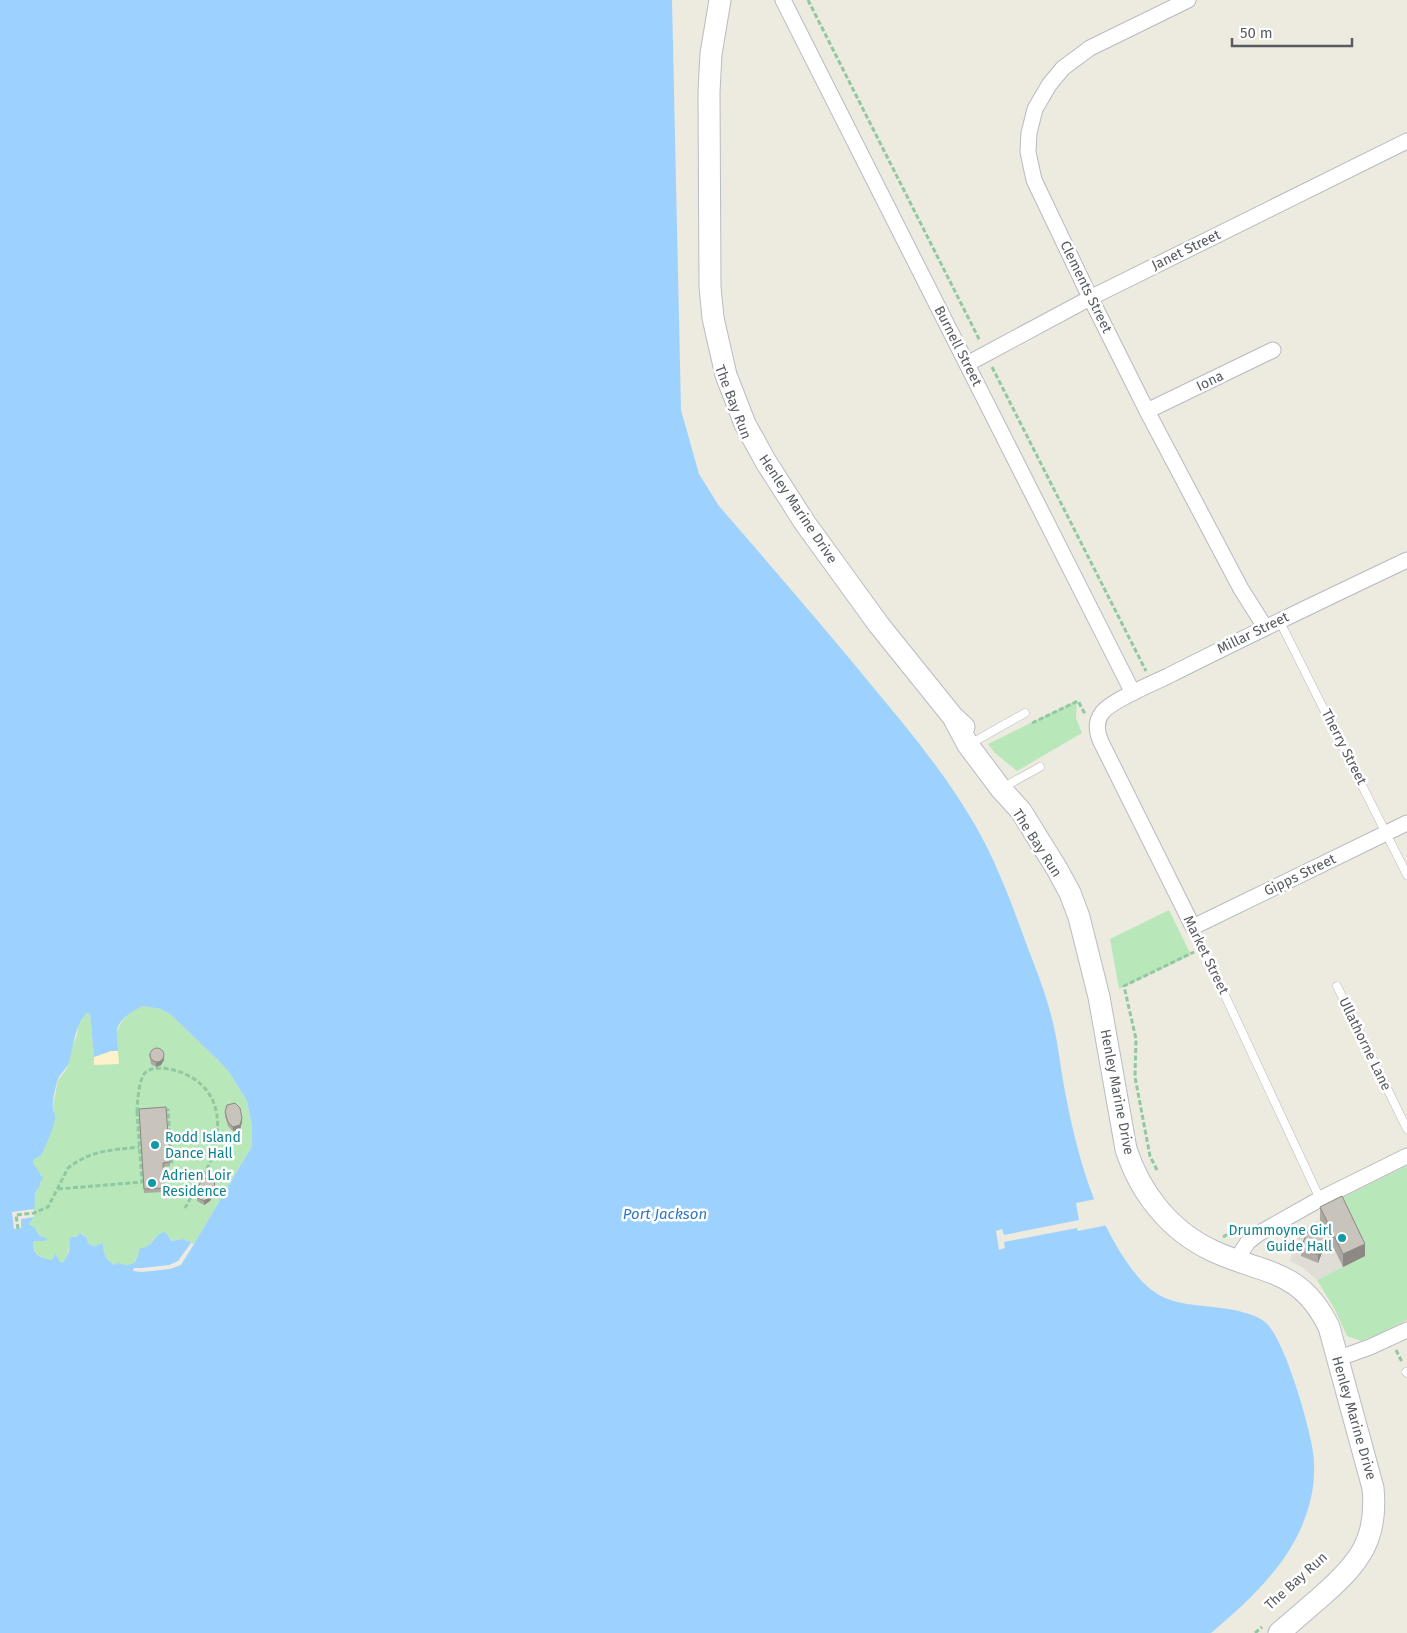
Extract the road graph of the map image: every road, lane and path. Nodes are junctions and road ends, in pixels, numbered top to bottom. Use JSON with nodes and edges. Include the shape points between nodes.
{"nodes":[{"id":1,"x":720,"y":0,"type":"edge"},
{"id":2,"x":783,"y":0,"type":"edge"},
{"id":3,"x":808,"y":0,"type":"edge"},
{"id":4,"x":1188,"y":0,"type":"edge"},
{"id":5,"x":1407,"y":141,"type":"edge"},
{"id":6,"x":1090,"y":298,"type":"junction"},
{"id":7,"x":1273,"y":350,"type":"dead end"},
{"id":8,"x":986,"y":354,"type":"junction"},
{"id":9,"x":967,"y":364,"type":"junction"},
{"id":10,"x":1147,"y":411,"type":"junction"},
{"id":11,"x":1407,"y":560,"type":"edge"},
{"id":12,"x":1279,"y":620,"type":"junction"},
{"id":13,"x":1264,"y":627,"type":"junction"},
{"id":14,"x":1146,"y":671,"type":"dead end"},
{"id":15,"x":1133,"y":693,"type":"junction"},
{"id":16,"x":1025,"y":713,"type":"dead end"},
{"id":17,"x":1102,"y":713,"type":"joint"},
{"id":18,"x":1088,"y":722,"type":"dead end"},
{"id":19,"x":1026,"y":726,"type":"dead end"},
{"id":20,"x":972,"y":743,"type":"junction"},
{"id":21,"x":1040,"y":767,"type":"dead end"},
{"id":22,"x":1006,"y":786,"type":"junction"},
{"id":23,"x":1407,"y":823,"type":"edge"},
{"id":24,"x":1386,"y":833,"type":"junction"},
{"id":25,"x":1407,"y":875,"type":"edge"},
{"id":26,"x":1193,"y":927,"type":"junction"},
{"id":27,"x":1188,"y":955,"type":"dead end"},
{"id":28,"x":1337,"y":986,"type":"dead end"},
{"id":29,"x":160,"y":1110,"type":"edge"},
{"id":30,"x":137,"y":1112,"type":"junction"},
{"id":31,"x":145,"y":1112,"type":"edge"},
{"id":32,"x":1407,"y":1129,"type":"edge"},
{"id":33,"x":139,"y":1147,"type":"junction"},
{"id":34,"x":1407,"y":1156,"type":"edge"},
{"id":35,"x":172,"y":1165,"type":"edge"},
{"id":36,"x":1160,"y":1178,"type":"dead end"},
{"id":37,"x":58,"y":1189,"type":"junction"},
{"id":38,"x":1320,"y":1199,"type":"junction"},
{"id":39,"x":185,"y":1208,"type":"dead end"},
{"id":40,"x":18,"y":1229,"type":"dead end"},
{"id":41,"x":1237,"y":1260,"type":"junction"},
{"id":42,"x":1407,"y":1330,"type":"edge"},
{"id":43,"x":1391,"y":1338,"type":"junction"},
{"id":44,"x":1337,"y":1359,"type":"junction"},
{"id":45,"x":1407,"y":1373,"type":"edge"},
{"id":46,"x":1274,"y":1627,"type":"edge"},
{"id":47,"x":1255,"y":1633,"type":"edge"}],
"edges":[{"from":1,"to":20,"type":"main road","name":"Henley Marine Drive","via":[[711,54],[709,92],[710,287],[713,318],[726,376],[745,424],[786,495],[879,625]]},
{"from":2,"to":9,"type":"street","name":"Burnell Street"},
{"from":3,"to":8,"type":"path"},
{"from":4,"to":6,"type":"street","name":"Clements Street","via":[[1090,48],[1063,68],[1048,85],[1035,109],[1028,152],[1034,180]]},
{"from":5,"to":6,"type":"street","name":"Janet Street"},
{"from":6,"to":8,"type":"street","name":"Janet Street"},
{"from":6,"to":10,"type":"street","name":"Clements Street"},
{"from":7,"to":10,"type":"street","name":"Iona"},
{"from":8,"to":9,"type":"street","name":"Janet Street"},
{"from":8,"to":14,"type":"path"},
{"from":9,"to":15,"type":"street","name":"Burnell Street"},
{"from":10,"to":13,"type":"street","name":"Clements Street","via":[[1240,589]]},
{"from":11,"to":12,"type":"street","name":"Millar Street"},
{"from":12,"to":13,"type":"street","name":"Millar Street"},
{"from":12,"to":24,"type":"lane","name":"Therry Street"},
{"from":13,"to":15,"type":"street","name":"Millar Street"},
{"from":15,"to":17,"type":"street","name":"Millar Street"},
{"from":16,"to":20,"type":"lane"},
{"from":17,"to":26,"type":"street","name":"Market Street","via":[[1098,724],[1101,742]]},
{"from":18,"to":19,"type":"path","via":[[1078,701]]},
{"from":20,"to":22,"type":"main road","name":"Henley Marine Drive","via":[[995,760]]},
{"from":21,"to":22,"type":"lane"},
{"from":22,"to":41,"type":"main road","name":"Henley Marine Drive","via":[[1057,869],[1079,917],[1099,997],[1132,1169],[1160,1211],[1177,1228],[1200,1244]]},
{"from":23,"to":24,"type":"street","name":"Gipps Street"},
{"from":24,"to":25,"type":"lane","name":"Therry Street"},
{"from":24,"to":26,"type":"street","name":"Gipps Street"},
{"from":26,"to":38,"type":"lane","name":"Market Street"},
{"from":27,"to":36,"type":"path","name":"Henley Marine Drive","via":[[1124,986],[1136,1039],[1140,1104],[1150,1156]]},
{"from":28,"to":32,"type":"lane","name":"Ullathorne Lane"},
{"from":29,"to":35,"type":"path","via":[[168,1110]]},
{"from":30,"to":31,"type":"path"},
{"from":30,"to":33,"type":"path"},
{"from":30,"to":39,"type":"path","via":[[142,1080],[146,1072],[153,1069],[177,1070],[191,1076],[210,1094],[215,1105],[214,1150]]},
{"from":33,"to":37,"type":"path","via":[[100,1151],[84,1157],[68,1168]]},
{"from":33,"to":37,"type":"path","via":[[142,1182]]},
{"from":34,"to":38,"type":"street"},
{"from":37,"to":40,"type":"path","via":[[43,1210],[16,1214]]},
{"from":38,"to":41,"type":"street","via":[[1258,1234],[1248,1242]]},
{"from":41,"to":44,"type":"main road","name":"Henley Marine Drive","via":[[1280,1275],[1310,1296],[1329,1327]]},
{"from":42,"to":43,"type":"street"},
{"from":43,"to":44,"type":"street"},
{"from":43,"to":45,"type":"path"},
{"from":44,"to":46,"type":"main road","name":"Henley Marine Drive","via":[[1373,1488],[1375,1504],[1370,1536],[1344,1577]]},
{"from":46,"to":47,"type":"path","name":"The Bay Run"}]}
